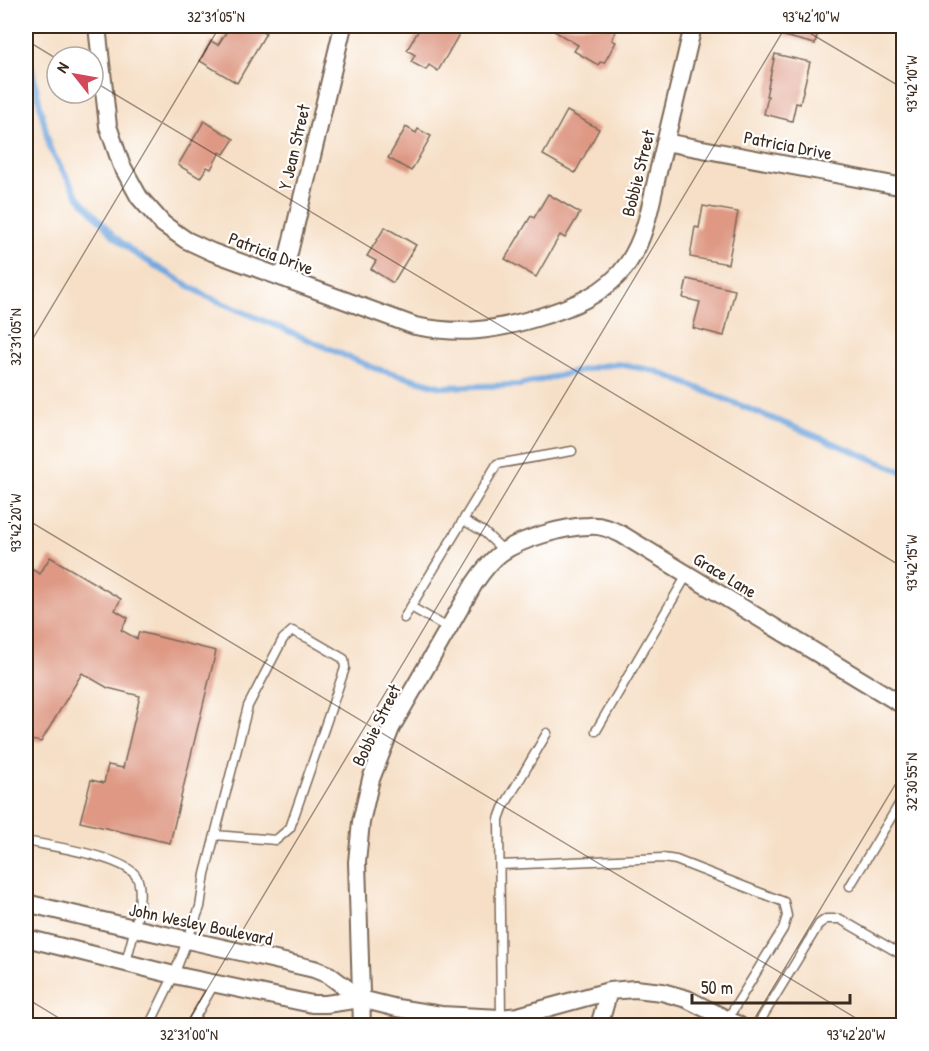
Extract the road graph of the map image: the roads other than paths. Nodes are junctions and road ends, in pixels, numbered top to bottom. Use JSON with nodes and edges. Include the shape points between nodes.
{"nodes":[{"id":1,"x":97,"y":26,"type":"edge"},
{"id":2,"x":343,"y":26,"type":"edge"},
{"id":3,"x":693,"y":26,"type":"edge"},
{"id":4,"x":665,"y":142,"type":"junction"},
{"id":5,"x":903,"y":187,"type":"edge"},
{"id":6,"x":283,"y":278,"type":"junction"},
{"id":7,"x":577,"y":304,"type":"joint"},
{"id":8,"x":572,"y":451,"type":"dead end"},
{"id":9,"x":463,"y":520,"type":"junction"},
{"id":10,"x":509,"y":548,"type":"junction"},
{"id":11,"x":687,"y":575,"type":"junction"},
{"id":12,"x":411,"y":607,"type":"junction"},
{"id":13,"x":404,"y":618,"type":"dead end"},
{"id":14,"x":448,"y":628,"type":"junction"},
{"id":15,"x":903,"y":706,"type":"edge"},
{"id":16,"x":596,"y":731,"type":"dead end"},
{"id":17,"x":547,"y":733,"type":"dead end"},
{"id":18,"x":903,"y":796,"type":"edge"},
{"id":19,"x":215,"y":835,"type":"junction"},
{"id":20,"x":26,"y":841,"type":"edge"},
{"id":21,"x":500,"y":865,"type":"junction"},
{"id":22,"x":850,"y":886,"type":"dead end"},
{"id":23,"x":26,"y":903,"type":"edge"},
{"id":24,"x":134,"y":929,"type":"junction"},
{"id":25,"x":26,"y":938,"type":"edge"},
{"id":26,"x":188,"y":939,"type":"junction"},
{"id":27,"x":903,"y":956,"type":"edge"},
{"id":28,"x":126,"y":962,"type":"junction"},
{"id":29,"x":174,"y":975,"type":"junction"},
{"id":30,"x":214,"y":984,"type":"junction"},
{"id":31,"x":609,"y":992,"type":"junction"},
{"id":32,"x":361,"y":999,"type":"junction"},
{"id":33,"x":501,"y":1018,"type":"junction"},
{"id":34,"x":734,"y":1022,"type":"edge"},
{"id":35,"x":148,"y":1026,"type":"edge"},
{"id":36,"x":190,"y":1026,"type":"edge"},
{"id":37,"x":362,"y":1026,"type":"edge"},
{"id":38,"x":599,"y":1026,"type":"edge"},
{"id":39,"x":757,"y":1026,"type":"edge"}],
"edges":[{"from":1,"to":6,"type":"street","name":"Patricia Drive","via":[[108,126],[121,164],[139,197],[163,224],[186,240]]},
{"from":2,"to":6,"type":"street","name":"Y Jean Street"},
{"from":3,"to":4,"type":"street","name":"Bobbie Street"},
{"from":4,"to":5,"type":"street","name":"Patricia Drive"},
{"from":4,"to":7,"type":"street","name":"Bobbie Street","via":[[644,228],[629,263],[605,287]]},
{"from":6,"to":7,"type":"street","name":"Patricia Drive","via":[[436,330],[508,327]]},
{"from":8,"to":9,"type":"lane","via":[[497,464]]},
{"from":9,"to":10,"type":"lane"},
{"from":9,"to":12,"type":"lane"},
{"from":10,"to":11,"type":"street","name":"Grace Lane","via":[[589,525],[606,527]]},
{"from":10,"to":14,"type":"street","name":"Bobbie Street","via":[[488,565]]},
{"from":11,"to":15,"type":"street","name":"Grace Lane"},
{"from":11,"to":16,"type":"lane"},
{"from":12,"to":13,"type":"lane"},
{"from":12,"to":14,"type":"lane"},
{"from":14,"to":32,"type":"street","name":"Bobbie Street","via":[[391,728],[371,779],[357,862]]},
{"from":17,"to":21,"type":"lane","via":[[499,819]]},
{"from":18,"to":22,"type":"lane"},
{"from":19,"to":19,"type":"lane","via":[[248,706],[283,639],[292,632],[344,659],[345,668],[290,828],[276,840]]},
{"from":19,"to":26,"type":"lane","via":[[200,907]]},
{"from":20,"to":24,"type":"lane","via":[[124,864],[138,884],[140,901]]},
{"from":21,"to":33,"type":"lane"},
{"from":21,"to":34,"type":"lane","via":[[663,858],[784,902],[787,916],[783,929]]},
{"from":23,"to":24,"type":"street","name":"John Wesley Boulevard"},
{"from":24,"to":26,"type":"street","name":"John Wesley Boulevard"},
{"from":24,"to":28,"type":"lane"},
{"from":25,"to":28,"type":"street","name":"John Wesley Boulevard"},
{"from":26,"to":29,"type":"lane"},
{"from":26,"to":32,"type":"street","name":"John Wesley Boulevard","via":[[314,969],[329,975]]},
{"from":27,"to":39,"type":"lane","via":[[840,919],[826,919],[819,924]]},
{"from":28,"to":29,"type":"street","name":"John Wesley Boulevard"},
{"from":29,"to":30,"type":"street","name":"John Wesley Boulevard"},
{"from":29,"to":35,"type":"lane"},
{"from":30,"to":32,"type":"street","name":"John Wesley Boulevard","via":[[312,1004]]},
{"from":30,"to":36,"type":"lane"},
{"from":31,"to":33,"type":"street","name":"John Wesley Boulevard"},
{"from":31,"to":34,"type":"street","name":"John Wesley Boulevard","via":[[635,989],[668,993],[703,1005]]},
{"from":31,"to":38,"type":"street"},
{"from":32,"to":33,"type":"street","name":"John Wesley Boulevard","via":[[441,1015]]},
{"from":32,"to":37,"type":"street","name":"Bobbie Street"}]}
